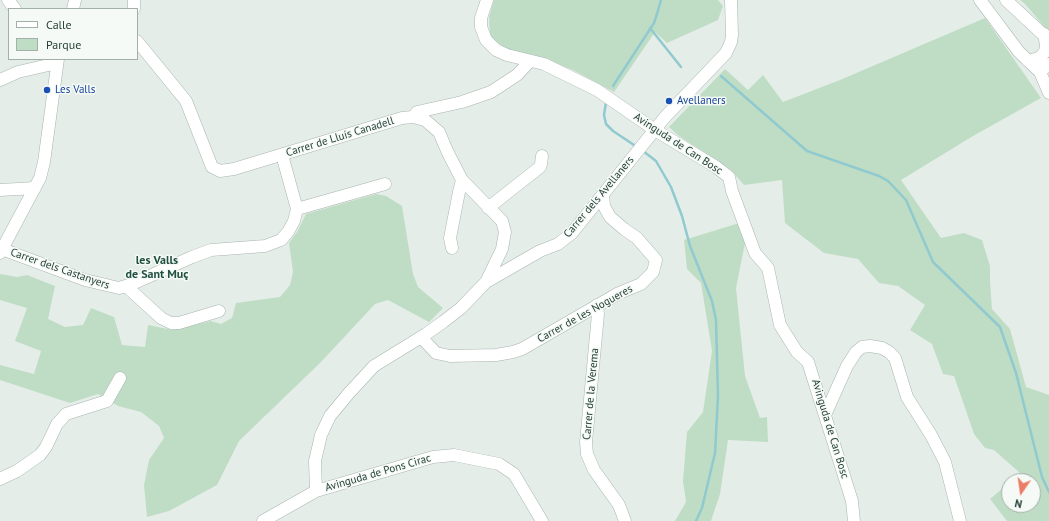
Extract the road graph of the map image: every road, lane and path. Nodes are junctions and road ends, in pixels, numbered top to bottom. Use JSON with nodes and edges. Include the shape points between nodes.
{"nodes":[{"id":1,"x":8,"y":0,"type":"edge"},
{"id":2,"x":487,"y":0,"type":"edge"},
{"id":3,"x":980,"y":0,"type":"edge"},
{"id":4,"x":1006,"y":0,"type":"edge"},
{"id":5,"x":731,"y":5,"type":"edge"},
{"id":6,"x":14,"y":8,"type":"edge"},
{"id":7,"x":1046,"y":37,"type":"edge"},
{"id":8,"x":138,"y":42,"type":"edge"},
{"id":9,"x":57,"y":60,"type":"edge"},
{"id":10,"x":530,"y":61,"type":"junction"},
{"id":11,"x":1028,"y":61,"type":"junction"},
{"id":12,"x":1045,"y":68,"type":"edge"},
{"id":13,"x":0,"y":80,"type":"edge"},
{"id":14,"x":1049,"y":93,"type":"edge"},
{"id":15,"x":413,"y":117,"type":"junction"},
{"id":16,"x":655,"y":130,"type":"junction"},
{"id":17,"x":282,"y":155,"type":"junction"},
{"id":18,"x":542,"y":156,"type":"dead end"},
{"id":19,"x":462,"y":180,"type":"junction"},
{"id":20,"x":385,"y":184,"type":"dead end"},
{"id":21,"x":35,"y":188,"type":"junction"},
{"id":22,"x":0,"y":190,"type":"edge"},
{"id":23,"x":603,"y":194,"type":"junction"},
{"id":24,"x":488,"y":208,"type":"junction"},
{"id":25,"x":297,"y":209,"type":"junction"},
{"id":26,"x":452,"y":248,"type":"dead end"},
{"id":27,"x":1,"y":251,"type":"edge"},
{"id":28,"x":486,"y":282,"type":"junction"},
{"id":29,"x":126,"y":286,"type":"junction"},
{"id":30,"x":597,"y":306,"type":"junction"},
{"id":31,"x":219,"y":311,"type":"dead end"},
{"id":32,"x":421,"y":337,"type":"junction"},
{"id":33,"x":120,"y":378,"type":"dead end"},
{"id":34,"x":825,"y":415,"type":"junction"},
{"id":35,"x":0,"y":478,"type":"edge"},
{"id":36,"x":316,"y":491,"type":"junction"},
{"id":37,"x":263,"y":521,"type":"edge"},
{"id":38,"x":542,"y":521,"type":"edge"},
{"id":39,"x":625,"y":521,"type":"edge"},
{"id":40,"x":854,"y":521,"type":"edge"},
{"id":41,"x":960,"y":521,"type":"edge"}],
"edges":[{"from":1,"to":6,"type":"street"},
{"from":2,"to":10,"type":"street","name":"Avinguda de Can Bosc","via":[[481,18],[482,32],[486,40],[496,50]]},
{"from":3,"to":11,"type":"street"},
{"from":4,"to":7,"type":"street"},
{"from":5,"to":16,"type":"street","name":"Carrer dels Avellaners","via":[[732,35],[726,53]]},
{"from":7,"to":11,"type":"street","via":[[1045,52],[1039,58]]},
{"from":8,"to":17,"type":"street","name":"Carrer de Lluís Canadell","via":[[186,101],[212,167],[220,171],[234,170]]},
{"from":9,"to":13,"type":"street"},
{"from":9,"to":21,"type":"street","via":[[44,162]]},
{"from":10,"to":15,"type":"street","name":"Carrer de Lluís Canadell","via":[[517,75],[491,92],[418,112]]},
{"from":10,"to":16,"type":"street","name":"Avinguda de Can Bosc","via":[[544,64],[597,90]]},
{"from":11,"to":12,"type":"street"},
{"from":12,"to":14,"type":"street"},
{"from":15,"to":17,"type":"street","name":"Carrer de Lluís Canadell","via":[[402,118]]},
{"from":15,"to":19,"type":"street","via":[[425,120],[439,132]]},
{"from":16,"to":23,"type":"street","name":"Carrer dels Avellaners"},
{"from":16,"to":34,"type":"street","name":"Avinguda de Can Bosc","via":[[729,177],[755,253],[768,268],[780,325],[797,352],[808,362]]},
{"from":17,"to":25,"type":"street"},
{"from":18,"to":24,"type":"street","via":[[540,167]]},
{"from":19,"to":24,"type":"street"},
{"from":19,"to":26,"type":"street","via":[[450,238]]},
{"from":20,"to":25,"type":"street"},
{"from":21,"to":22,"type":"street"},
{"from":21,"to":27,"type":"street"},
{"from":23,"to":28,"type":"street","name":"Carrer dels Avellaners","via":[[572,233],[558,244],[540,251]]},
{"from":23,"to":30,"type":"street","name":"Carrer de les Nogueres","via":[[604,206],[610,217],[637,238],[656,260],[653,272],[641,284]]},
{"from":24,"to":28,"type":"street","via":[[502,221],[505,232],[502,249]]},
{"from":25,"to":29,"type":"street","name":"Carrer dels Castanyers","via":[[294,221],[281,240],[265,246],[211,250]]},
{"from":27,"to":29,"type":"street","name":"Carrer dels Castanyers","via":[[100,284],[119,288]]},
{"from":28,"to":32,"type":"street","name":"Carrer dels Avellaners","via":[[461,308]]},
{"from":29,"to":31,"type":"street","via":[[161,318],[171,323],[180,323]]},
{"from":30,"to":32,"type":"street","name":"Carrer de les Nogueres","via":[[522,349],[496,355],[450,356],[436,353]]},
{"from":30,"to":39,"type":"street","name":"Carrer de la Verema","via":[[587,454],[594,470],[619,504]]},
{"from":32,"to":36,"type":"street","name":"Carrer dels Avellaners","via":[[374,366],[330,416],[321,435],[315,461]]},
{"from":33,"to":35,"type":"street","via":[[107,401],[66,414],[56,424],[40,455],[17,471]]},
{"from":34,"to":40,"type":"street","name":"Avinguda de Can Bosc","via":[[852,501]]},
{"from":34,"to":41,"type":"street","via":[[856,352],[862,347],[870,346],[889,352],[895,358],[907,397],[945,462]]},
{"from":36,"to":37,"type":"street","name":"Avinguda de Pons Cirac"},
{"from":36,"to":38,"type":"street","name":"Avinguda de Pons Cirac","via":[[433,457],[454,455],[500,464],[514,474]]}]}
